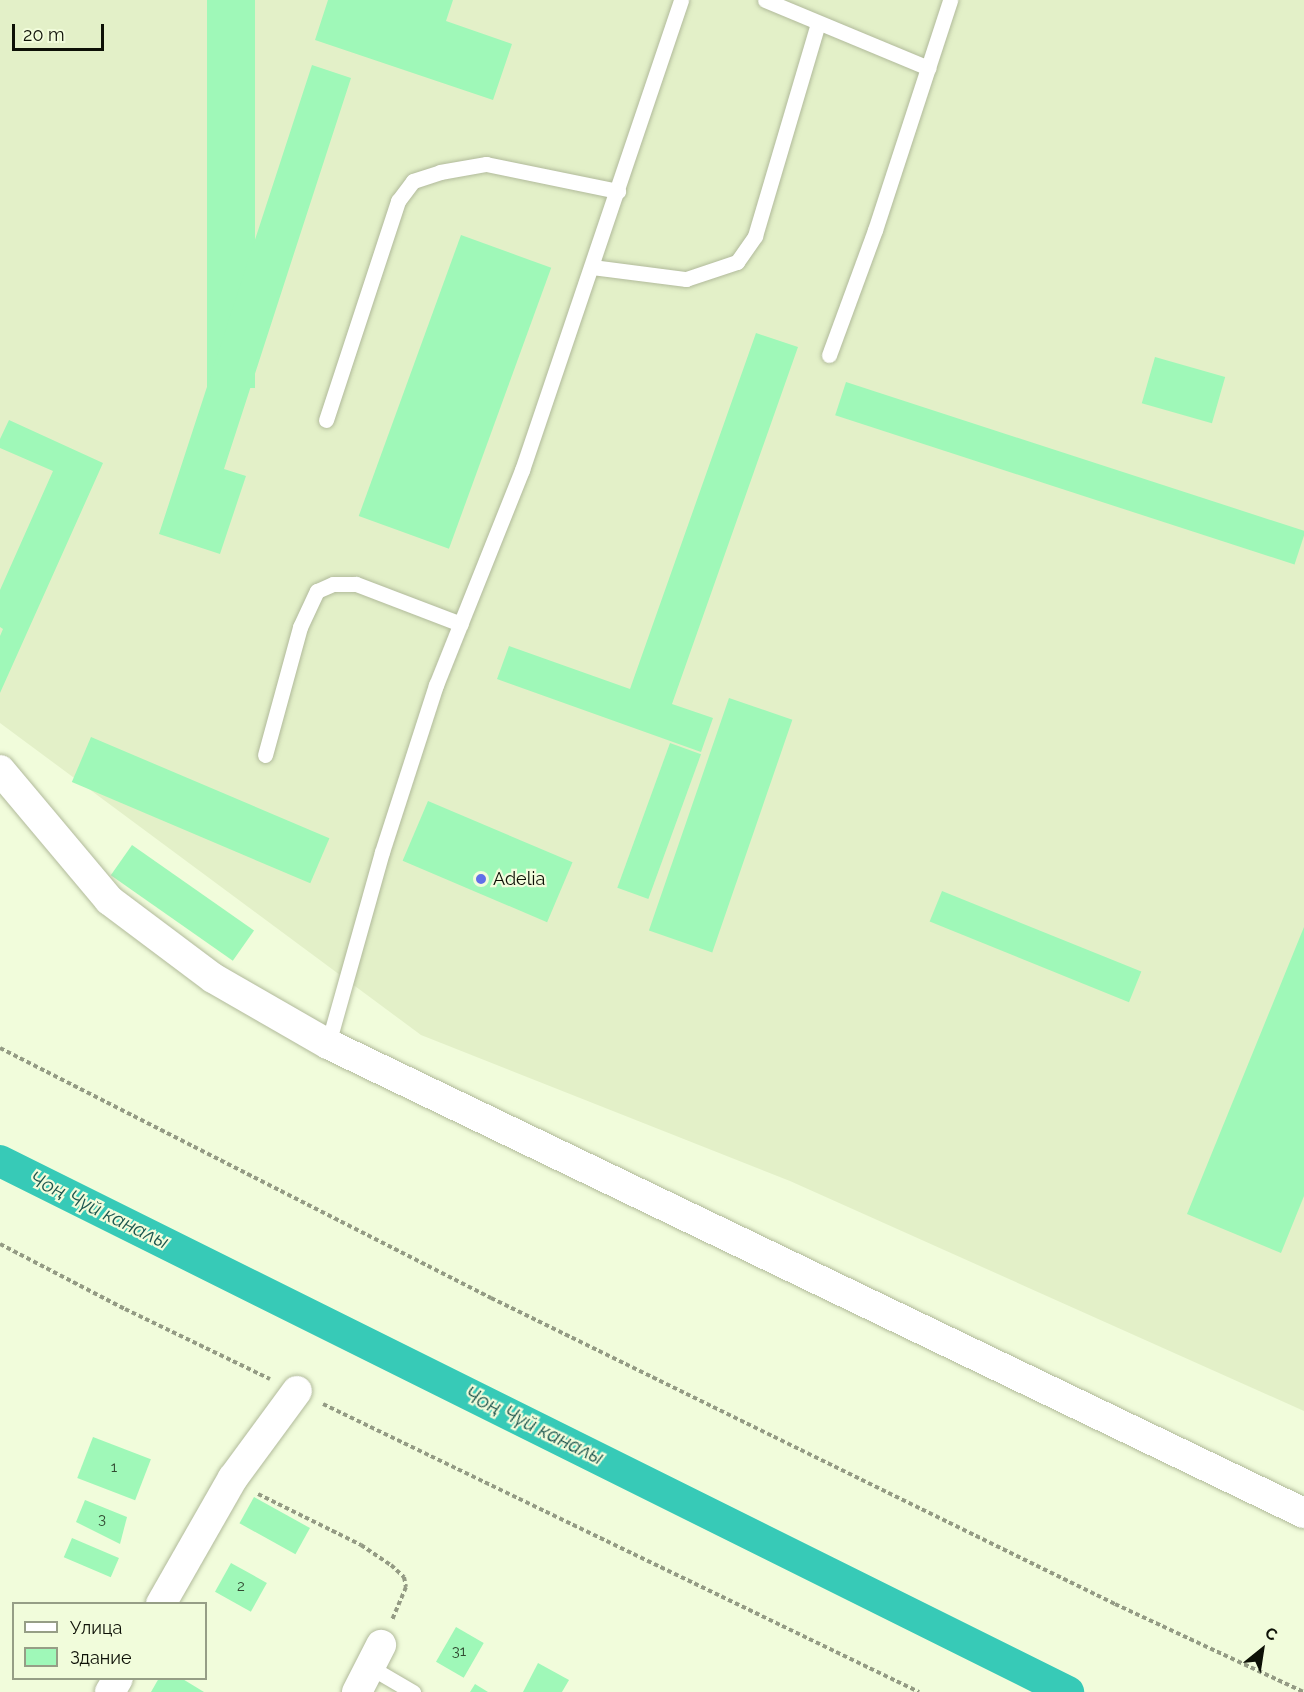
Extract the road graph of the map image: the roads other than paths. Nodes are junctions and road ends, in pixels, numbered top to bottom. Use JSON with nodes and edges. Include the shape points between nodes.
{"nodes":[{"id":1,"x":681,"y":0,"type":"edge"},
{"id":2,"x":765,"y":0,"type":"edge"},
{"id":3,"x":950,"y":0,"type":"edge"},
{"id":4,"x":818,"y":23,"type":"junction"},
{"id":5,"x":928,"y":68,"type":"junction"},
{"id":6,"x":618,"y":190,"type":"junction"},
{"id":7,"x":592,"y":267,"type":"junction"},
{"id":8,"x":829,"y":355,"type":"dead end"},
{"id":9,"x":326,"y":420,"type":"dead end"},
{"id":10,"x":461,"y":624,"type":"junction"},
{"id":11,"x":266,"y":755,"type":"dead end"},
{"id":12,"x":0,"y":770,"type":"edge"},
{"id":13,"x":328,"y":1044,"type":"junction"},
{"id":14,"x":297,"y":1391,"type":"road end"},
{"id":15,"x":1304,"y":1513,"type":"edge"},
{"id":16,"x":162,"y":1602,"type":"edge"},
{"id":17,"x":369,"y":1668,"type":"edge"},
{"id":18,"x":413,"y":1692,"type":"edge"}],
"edges":[{"from":1,"to":6,"type":"lane"},
{"from":2,"to":4,"type":"lane"},
{"from":3,"to":5,"type":"lane"},
{"from":4,"to":5,"type":"lane"},
{"from":4,"to":7,"type":"lane","via":[[755,236],[737,262],[686,279]]},
{"from":5,"to":8,"type":"lane"},
{"from":6,"to":7,"type":"lane"},
{"from":6,"to":9,"type":"lane","via":[[486,164],[413,181],[398,201]]},
{"from":7,"to":10,"type":"lane","via":[[522,470]]},
{"from":10,"to":11,"type":"lane","via":[[356,584],[333,585],[317,591],[300,627]]},
{"from":10,"to":13,"type":"lane","via":[[436,685],[382,852]]},
{"from":12,"to":13,"type":"street","via":[[109,900],[213,978]]},
{"from":13,"to":15,"type":"street"},
{"from":14,"to":16,"type":"street","via":[[232,1478]]},
{"from":17,"to":18,"type":"lane"}]}
